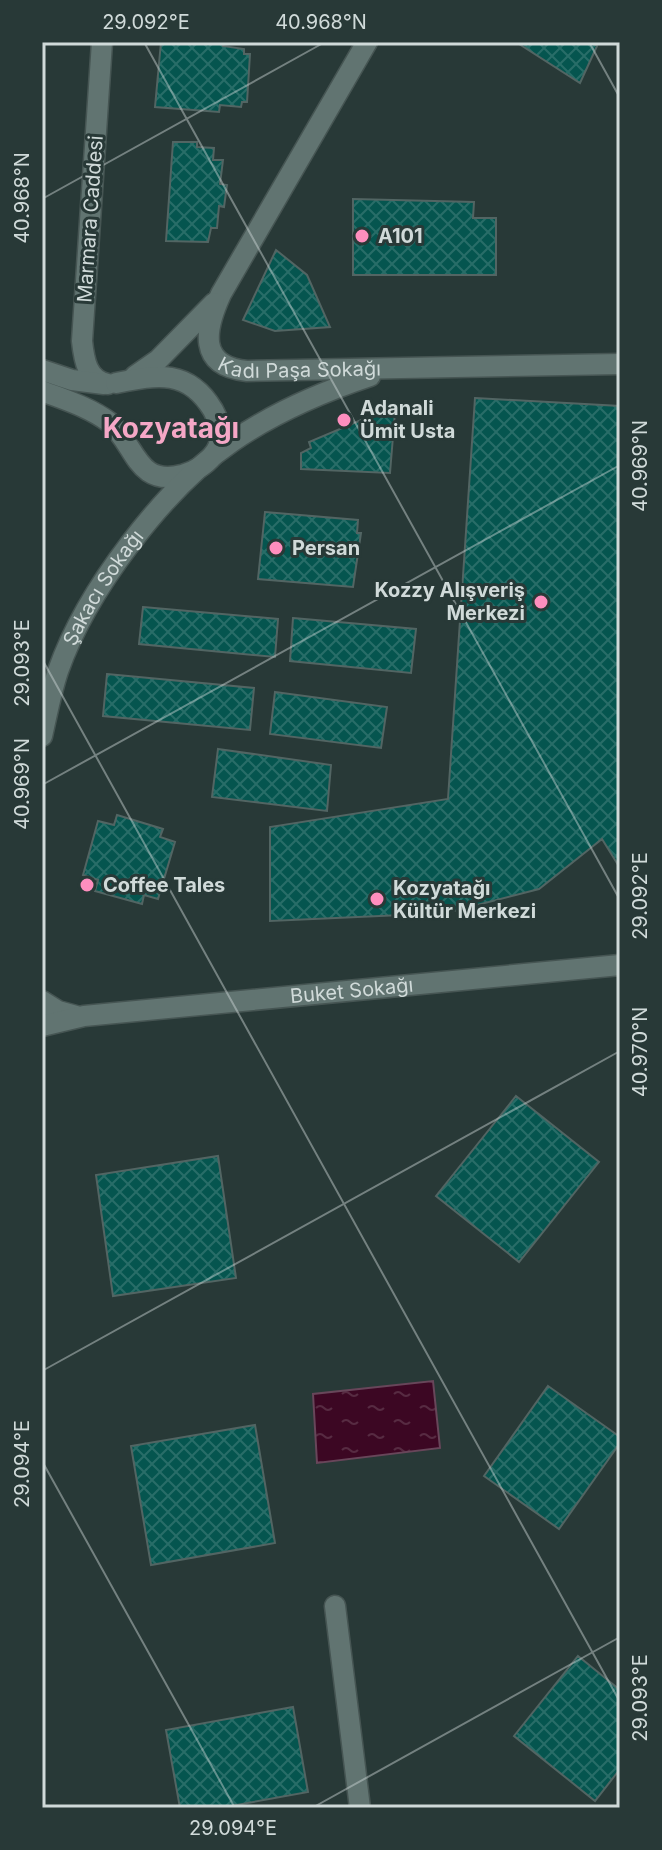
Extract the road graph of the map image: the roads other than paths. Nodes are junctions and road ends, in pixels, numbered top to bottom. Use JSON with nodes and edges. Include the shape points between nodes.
{"nodes":[{"id":1,"x":102,"y":42,"type":"edge"},
{"id":2,"x":367,"y":42,"type":"edge"},
{"id":3,"x":221,"y":294,"type":"junction"},
{"id":4,"x":620,"y":364,"type":"edge"},
{"id":5,"x":406,"y":369,"type":"junction"},
{"id":6,"x":42,"y":370,"type":"edge"},
{"id":7,"x":112,"y":384,"type":"junction"},
{"id":8,"x":42,"y":391,"type":"edge"},
{"id":9,"x":206,"y":464,"type":"junction"},
{"id":10,"x":42,"y":736,"type":"edge"},
{"id":11,"x":620,"y":965,"type":"edge"},
{"id":12,"x":42,"y":1001,"type":"edge"},
{"id":13,"x":84,"y":1016,"type":"junction"},
{"id":14,"x":42,"y":1026,"type":"edge"},
{"id":15,"x":335,"y":1606,"type":"dead end"},
{"id":16,"x":360,"y":1808,"type":"edge"}],
"edges":[{"from":1,"to":7,"type":"street","name":"Marmara Caddesi","via":[[82,341],[90,373],[97,381]]},
{"from":2,"to":3,"type":"street"},
{"from":3,"to":5,"type":"street","name":"Kadı Paşa Sokağı","via":[[207,341],[216,358],[231,368]]},
{"from":3,"to":7,"type":"street","via":[[158,360],[138,375]]},
{"from":4,"to":5,"type":"street","name":"Kadı Paşa Sokağı"},
{"from":5,"to":9,"type":"street","name":"Kadı Paşa Sokağı","via":[[355,381],[287,409],[232,441]]},
{"from":6,"to":7,"type":"street"},
{"from":7,"to":9,"type":"street","via":[[164,375],[194,389],[213,410],[220,431],[217,449]]},
{"from":8,"to":9,"type":"street","via":[[111,424],[142,467],[154,475],[177,476]]},
{"from":9,"to":10,"type":"street","name":"Şakacı Sokağı","via":[[164,504],[91,599],[59,669]]},
{"from":11,"to":13,"type":"street","name":"Buket Sokağı"},
{"from":12,"to":13,"type":"street","name":"Buket Sokağı","via":[[67,1015]]},
{"from":13,"to":14,"type":"street","name":"Buket Sokağı"},
{"from":15,"to":16,"type":"street"}]}
